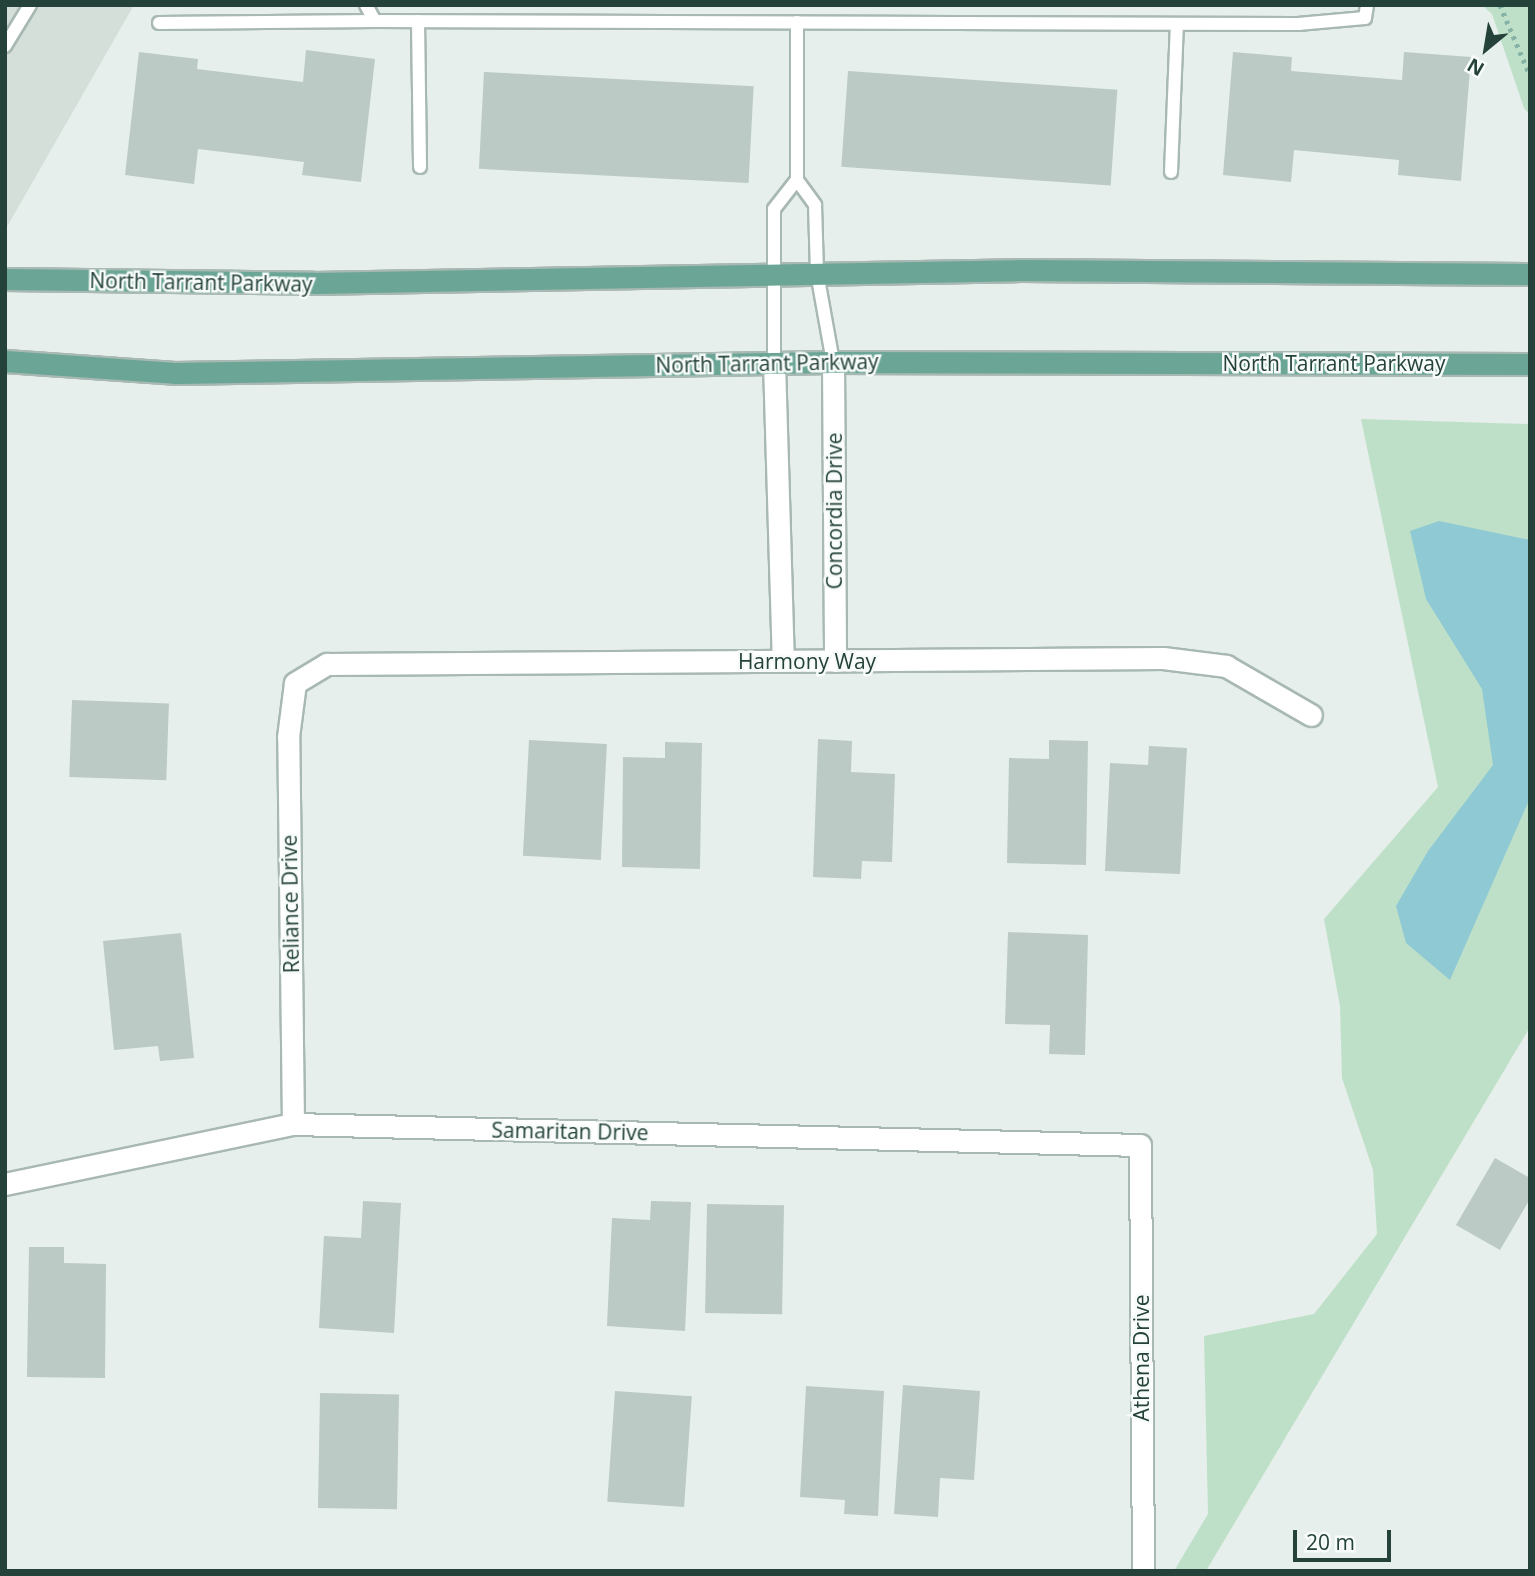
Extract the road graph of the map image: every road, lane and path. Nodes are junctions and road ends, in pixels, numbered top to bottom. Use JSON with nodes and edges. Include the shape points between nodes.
{"nodes":[{"id":1,"x":30,"y":5,"type":"edge"},
{"id":2,"x":366,"y":5,"type":"edge"},
{"id":3,"x":1367,"y":5,"type":"edge"},
{"id":4,"x":1500,"y":5,"type":"edge"},
{"id":5,"x":375,"y":21,"type":"junction"},
{"id":6,"x":418,"y":21,"type":"junction"},
{"id":7,"x":797,"y":22,"type":"junction"},
{"id":8,"x":159,"y":23,"type":"dead end"},
{"id":9,"x":1177,"y":24,"type":"junction"},
{"id":10,"x":5,"y":46,"type":"edge"},
{"id":11,"x":1530,"y":75,"type":"edge"},
{"id":12,"x":420,"y":167,"type":"dead end"},
{"id":13,"x":1171,"y":172,"type":"dead end"},
{"id":14,"x":797,"y":180,"type":"junction"},
{"id":15,"x":817,"y":273,"type":"junction"},
{"id":16,"x":774,"y":274,"type":"junction"},
{"id":17,"x":1530,"y":274,"type":"edge"},
{"id":18,"x":5,"y":279,"type":"edge"},
{"id":19,"x":5,"y":361,"type":"edge"},
{"id":20,"x":774,"y":362,"type":"junction"},
{"id":21,"x":833,"y":362,"type":"junction"},
{"id":22,"x":1530,"y":363,"type":"edge"},
{"id":23,"x":835,"y":660,"type":"junction"},
{"id":24,"x":783,"y":661,"type":"junction"},
{"id":25,"x":295,"y":683,"type":"joint"},
{"id":26,"x":1311,"y":715,"type":"dead end"},
{"id":27,"x":293,"y":1125,"type":"junction"},
{"id":28,"x":1140,"y":1146,"type":"joint"},
{"id":29,"x":5,"y":1184,"type":"edge"},
{"id":30,"x":1143,"y":1571,"type":"edge"}],
"edges":[{"from":1,"to":10,"type":"lane"},
{"from":2,"to":5,"type":"lane"},
{"from":3,"to":9,"type":"lane","via":[[1365,18]]},
{"from":4,"to":11,"type":"path"},
{"from":5,"to":6,"type":"lane"},
{"from":5,"to":8,"type":"lane"},
{"from":6,"to":7,"type":"lane"},
{"from":6,"to":12,"type":"lane"},
{"from":7,"to":9,"type":"lane"},
{"from":7,"to":14,"type":"lane"},
{"from":9,"to":13,"type":"lane"},
{"from":14,"to":15,"type":"lane","via":[[814,205]]},
{"from":14,"to":16,"type":"lane","via":[[775,209]]},
{"from":15,"to":16,"type":"main road","name":"North Tarrant Parkway"},
{"from":15,"to":17,"type":"main road","name":"North Tarrant Parkway"},
{"from":15,"to":21,"type":"lane"},
{"from":16,"to":18,"type":"main road","name":"North Tarrant Parkway","via":[[314,283]]},
{"from":16,"to":20,"type":"lane"},
{"from":19,"to":20,"type":"main road","name":"North Tarrant Parkway","via":[[175,373]]},
{"from":20,"to":21,"type":"main road","name":"North Tarrant Parkway"},
{"from":20,"to":24,"type":"street"},
{"from":21,"to":22,"type":"main road","name":"North Tarrant Parkway"},
{"from":21,"to":23,"type":"street","name":"Concordia Drive"},
{"from":23,"to":24,"type":"street","name":"Harmony Way"},
{"from":23,"to":26,"type":"street","name":"Harmony Way","via":[[1163,658],[1226,666]]},
{"from":24,"to":25,"type":"street","name":"Harmony Way","via":[[327,664]]},
{"from":25,"to":27,"type":"street","name":"Reliance Drive","via":[[288,737]]},
{"from":27,"to":28,"type":"street","name":"Samaritan Drive"},
{"from":27,"to":29,"type":"street","name":"Samaritan Drive"},
{"from":28,"to":30,"type":"street","name":"Athena Drive"}]}
